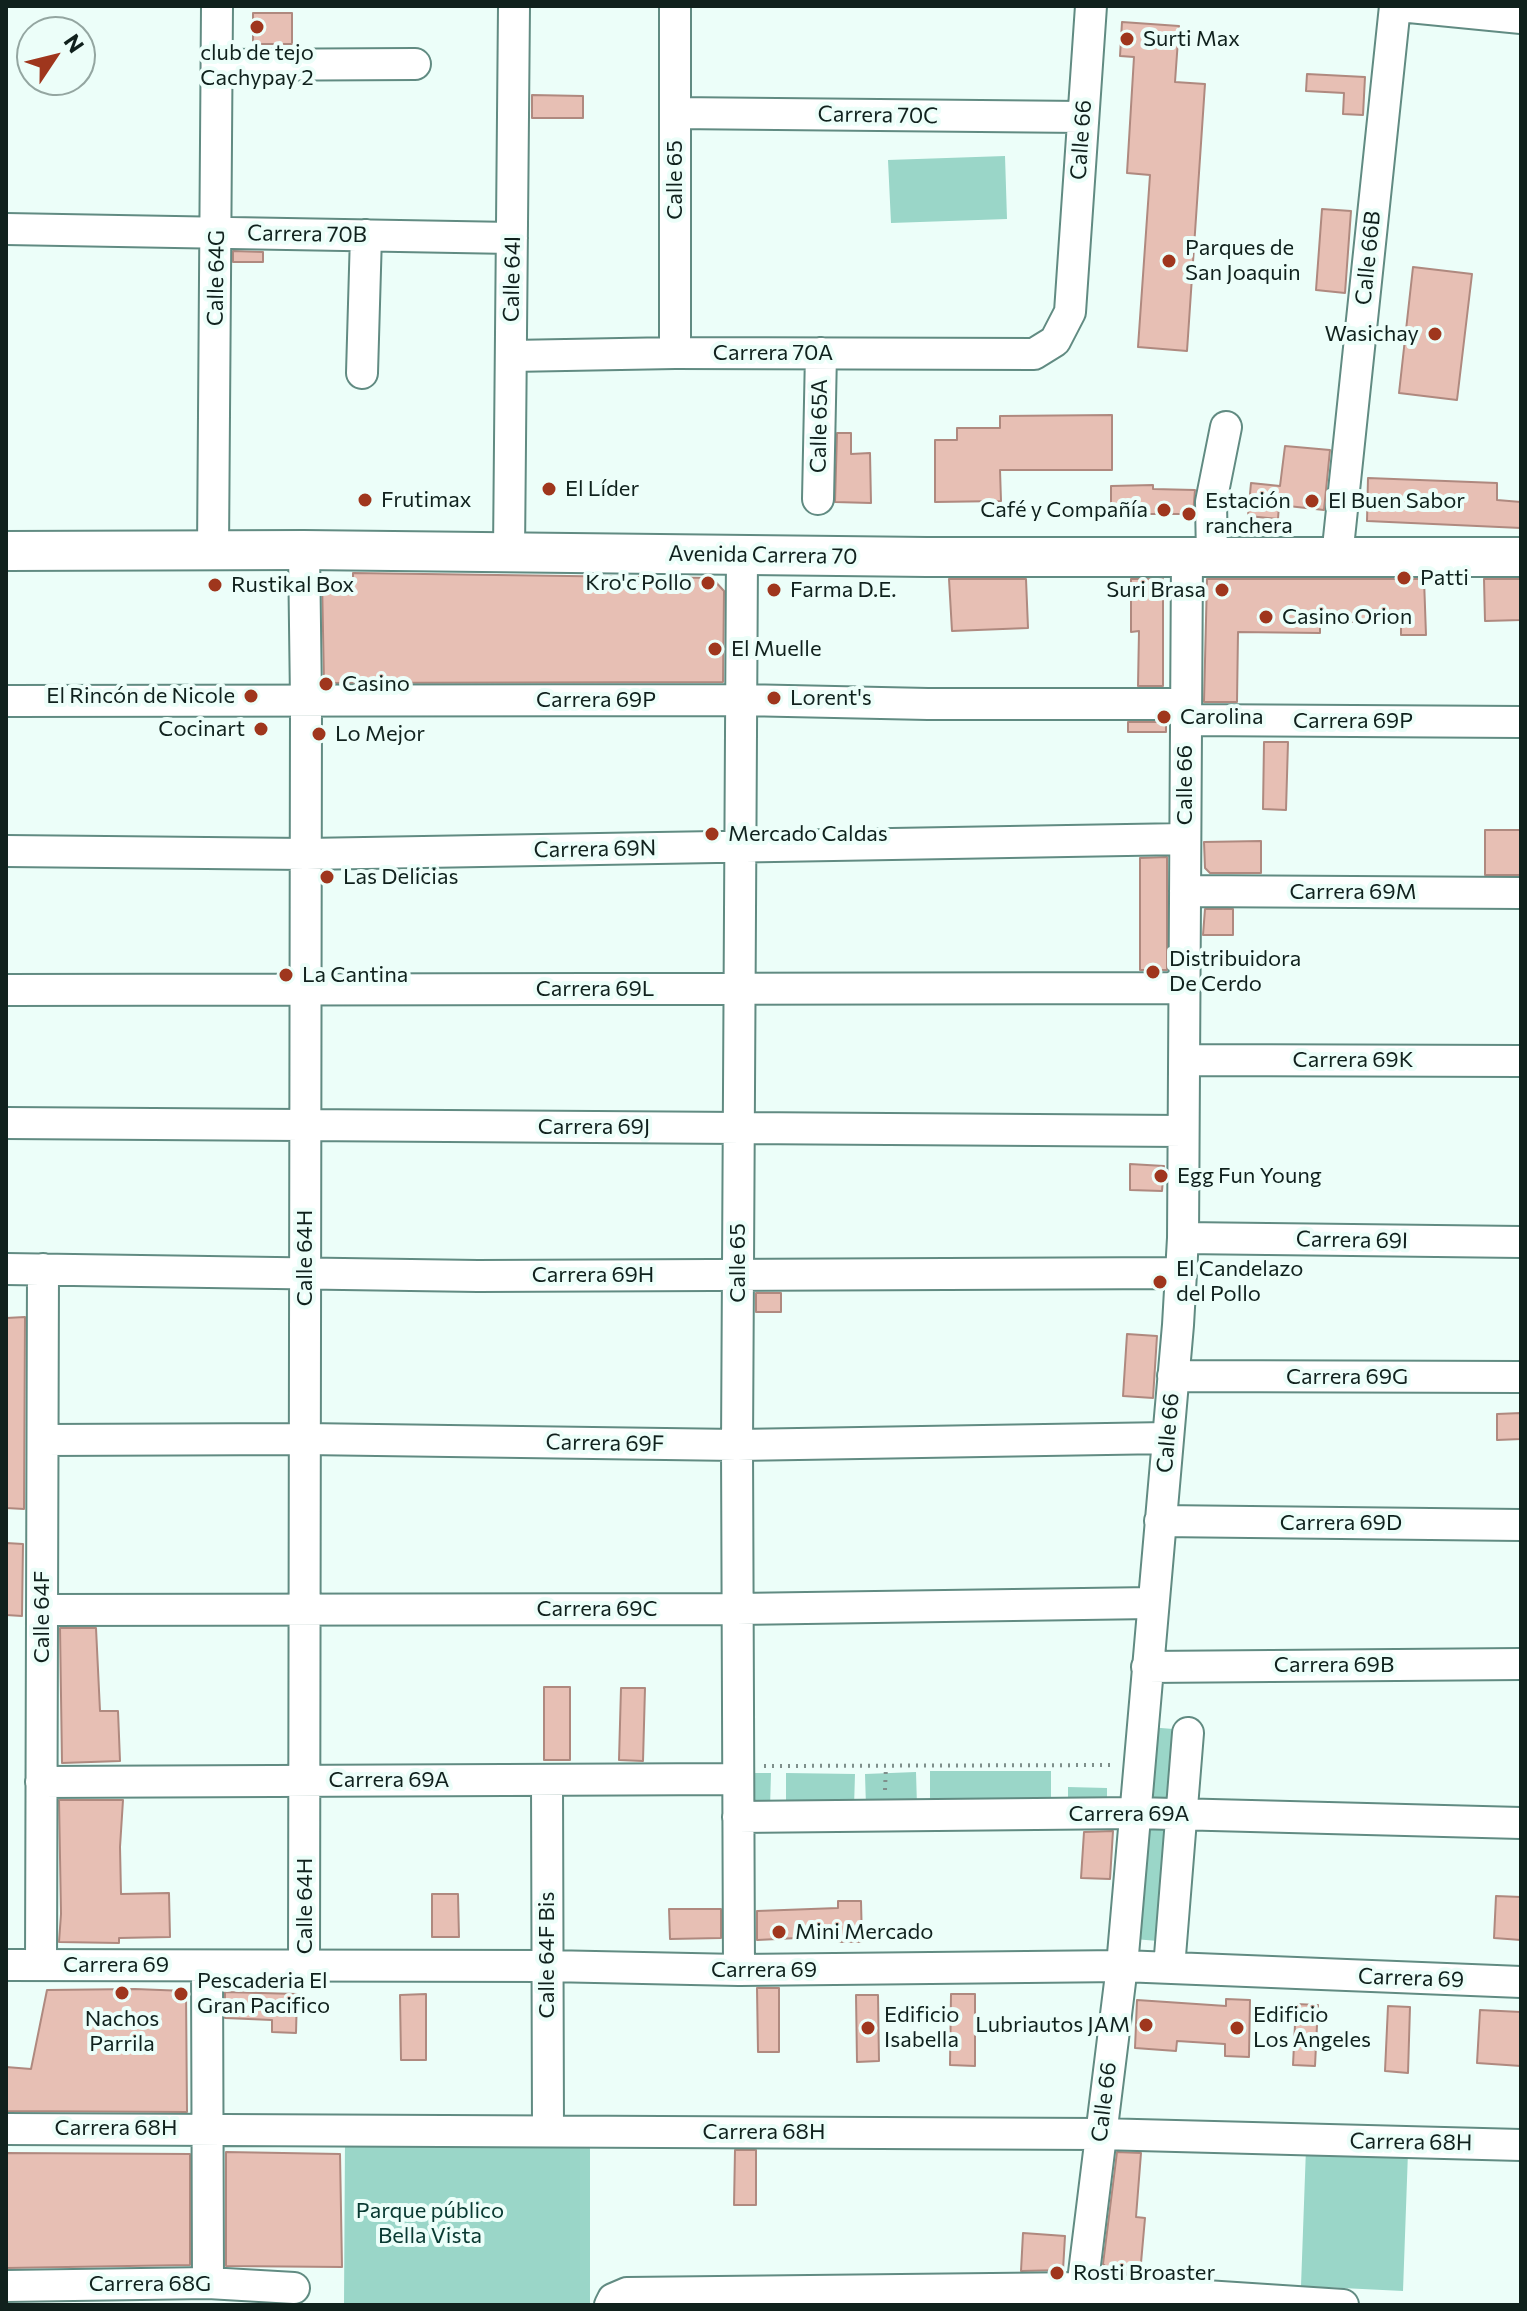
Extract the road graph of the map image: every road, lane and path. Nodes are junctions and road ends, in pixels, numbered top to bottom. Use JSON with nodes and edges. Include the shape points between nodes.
{"nodes":[{"id":1,"x":217,"y":6,"type":"edge"},
{"id":2,"x":514,"y":6,"type":"edge"},
{"id":3,"x":675,"y":6,"type":"edge"},
{"id":4,"x":1091,"y":6,"type":"edge"},
{"id":5,"x":1397,"y":6,"type":"edge"},
{"id":6,"x":1521,"y":18,"type":"edge"},
{"id":7,"x":415,"y":64,"type":"dead end"},
{"id":8,"x":217,"y":65,"type":"junction"},
{"id":9,"x":675,"y":113,"type":"junction"},
{"id":10,"x":1082,"y":117,"type":"junction"},
{"id":11,"x":6,"y":229,"type":"edge"},
{"id":12,"x":217,"y":232,"type":"junction"},
{"id":13,"x":366,"y":235,"type":"junction"},
{"id":14,"x":512,"y":238,"type":"junction"},
{"id":15,"x":675,"y":353,"type":"junction"},
{"id":16,"x":821,"y":353,"type":"junction"},
{"id":17,"x":1034,"y":354,"type":"joint"},
{"id":18,"x":511,"y":356,"type":"junction"},
{"id":19,"x":362,"y":373,"type":"dead end"},
{"id":20,"x":1226,"y":427,"type":"dead end"},
{"id":21,"x":818,"y":499,"type":"dead end"},
{"id":22,"x":213,"y":550,"type":"junction"},
{"id":23,"x":304,"y":550,"type":"junction"},
{"id":24,"x":6,"y":551,"type":"edge"},
{"id":25,"x":509,"y":552,"type":"junction"},
{"id":26,"x":742,"y":555,"type":"junction"},
{"id":27,"x":1199,"y":557,"type":"junction"},
{"id":28,"x":1337,"y":557,"type":"junction"},
{"id":29,"x":1521,"y":557,"type":"edge"},
{"id":30,"x":306,"y":700,"type":"junction"},
{"id":31,"x":741,"y":700,"type":"junction"},
{"id":32,"x":6,"y":701,"type":"edge"},
{"id":33,"x":1186,"y":712,"type":"junction"},
{"id":34,"x":1521,"y":722,"type":"edge"},
{"id":35,"x":1185,"y":839,"type":"junction"},
{"id":36,"x":740,"y":846,"type":"junction"},
{"id":37,"x":6,"y":851,"type":"edge"},
{"id":38,"x":306,"y":854,"type":"junction"},
{"id":39,"x":1185,"y":891,"type":"junction"},
{"id":40,"x":1521,"y":893,"type":"edge"},
{"id":41,"x":1184,"y":988,"type":"junction"},
{"id":42,"x":739,"y":989,"type":"junction"},
{"id":43,"x":6,"y":990,"type":"edge"},
{"id":44,"x":306,"y":990,"type":"junction"},
{"id":45,"x":1185,"y":1060,"type":"junction"},
{"id":46,"x":1521,"y":1061,"type":"edge"},
{"id":47,"x":6,"y":1123,"type":"edge"},
{"id":48,"x":305,"y":1125,"type":"junction"},
{"id":49,"x":739,"y":1128,"type":"junction"},
{"id":50,"x":1183,"y":1131,"type":"junction"},
{"id":51,"x":1183,"y":1238,"type":"junction"},
{"id":52,"x":1521,"y":1242,"type":"edge"},
{"id":53,"x":6,"y":1269,"type":"edge"},
{"id":54,"x":43,"y":1269,"type":"junction"},
{"id":55,"x":305,"y":1273,"type":"junction"},
{"id":56,"x":1181,"y":1273,"type":"junction"},
{"id":57,"x":738,"y":1275,"type":"junction"},
{"id":58,"x":1173,"y":1376,"type":"junction"},
{"id":59,"x":1521,"y":1377,"type":"edge"},
{"id":60,"x":1168,"y":1438,"type":"junction"},
{"id":61,"x":305,"y":1439,"type":"junction"},
{"id":62,"x":43,"y":1440,"type":"junction"},
{"id":63,"x":737,"y":1445,"type":"junction"},
{"id":64,"x":1160,"y":1521,"type":"junction"},
{"id":65,"x":1521,"y":1525,"type":"edge"},
{"id":66,"x":1152,"y":1603,"type":"junction"},
{"id":67,"x":305,"y":1608,"type":"junction"},
{"id":68,"x":737,"y":1609,"type":"junction"},
{"id":69,"x":42,"y":1610,"type":"junction"},
{"id":70,"x":1521,"y":1664,"type":"edge"},
{"id":71,"x":1147,"y":1667,"type":"junction"},
{"id":72,"x":1188,"y":1733,"type":"dead end"},
{"id":73,"x":1139,"y":1765,"type":"junction"},
{"id":74,"x":738,"y":1772,"type":"junction"},
{"id":75,"x":305,"y":1780,"type":"junction"},
{"id":76,"x":547,"y":1780,"type":"junction"},
{"id":77,"x":41,"y":1782,"type":"junction"},
{"id":78,"x":1135,"y":1813,"type":"junction"},
{"id":79,"x":1180,"y":1814,"type":"junction"},
{"id":80,"x":738,"y":1817,"type":"junction"},
{"id":81,"x":1521,"y":1823,"type":"edge"},
{"id":82,"x":6,"y":1965,"type":"edge"},
{"id":83,"x":41,"y":1965,"type":"junction"},
{"id":84,"x":207,"y":1966,"type":"junction"},
{"id":85,"x":304,"y":1966,"type":"junction"},
{"id":86,"x":547,"y":1966,"type":"junction"},
{"id":87,"x":1122,"y":1966,"type":"junction"},
{"id":88,"x":1169,"y":1968,"type":"junction"},
{"id":89,"x":739,"y":1970,"type":"junction"},
{"id":90,"x":1521,"y":1982,"type":"edge"},
{"id":91,"x":208,"y":2128,"type":"junction"},
{"id":92,"x":6,"y":2129,"type":"edge"},
{"id":93,"x":548,"y":2131,"type":"junction"},
{"id":94,"x":1099,"y":2134,"type":"junction"},
{"id":95,"x":1521,"y":2145,"type":"edge"},
{"id":96,"x":208,"y":2283,"type":"junction"},
{"id":97,"x":6,"y":2286,"type":"edge"},
{"id":98,"x":294,"y":2288,"type":"dead end"},
{"id":99,"x":1082,"y":2297,"type":"edge"},
{"id":100,"x":610,"y":2305,"type":"edge"},
{"id":101,"x":1343,"y":2305,"type":"edge"}],
"edges":[{"from":1,"to":8,"type":"street","name":"Calle 64G"},
{"from":2,"to":14,"type":"street","name":"Calle 64I"},
{"from":3,"to":9,"type":"street","name":"Calle 65"},
{"from":4,"to":10,"type":"street","name":"Calle 66"},
{"from":5,"to":6,"type":"street"},
{"from":5,"to":28,"type":"street","name":"Calle 66B"},
{"from":7,"to":8,"type":"street"},
{"from":8,"to":12,"type":"street","name":"Calle 64G"},
{"from":9,"to":10,"type":"street","name":"Carrera 70C"},
{"from":9,"to":15,"type":"street","name":"Calle 65"},
{"from":10,"to":17,"type":"street","name":"Calle 66","via":[[1070,312],[1055,341]]},
{"from":11,"to":12,"type":"street","name":"Carrera 70B"},
{"from":12,"to":13,"type":"street","name":"Carrera 70B"},
{"from":12,"to":22,"type":"street","name":"Calle 64G"},
{"from":13,"to":14,"type":"street","name":"Carrera 70B"},
{"from":13,"to":19,"type":"street"},
{"from":14,"to":18,"type":"street","name":"Calle 64I"},
{"from":15,"to":16,"type":"street","name":"Carrera 70A"},
{"from":15,"to":18,"type":"street","name":"Carrera 70A"},
{"from":16,"to":17,"type":"street","name":"Carrera 70A"},
{"from":16,"to":21,"type":"street","name":"Calle 65A"},
{"from":18,"to":25,"type":"street","name":"Calle 64I"},
{"from":20,"to":27,"type":"street","name":"Calle 66"},
{"from":22,"to":23,"type":"main road","name":"Avenida Carrera 70"},
{"from":22,"to":24,"type":"main road","name":"Avenida Carrera 70"},
{"from":23,"to":25,"type":"main road","name":"Avenida Carrera 70"},
{"from":23,"to":30,"type":"street","name":"Calle 64H"},
{"from":25,"to":26,"type":"main road","name":"Avenida Carrera 70"},
{"from":26,"to":27,"type":"main road","name":"Avenida Carrera 70"},
{"from":26,"to":31,"type":"street","name":"Calle 65"},
{"from":27,"to":28,"type":"main road","name":"Avenida Carrera 70"},
{"from":27,"to":33,"type":"street","name":"Calle 66"},
{"from":28,"to":29,"type":"main road","name":"Avenida Carrera 70"},
{"from":30,"to":31,"type":"street","name":"Carrera 69P"},
{"from":30,"to":32,"type":"street","name":"Carrera 69P"},
{"from":30,"to":38,"type":"street","name":"Calle 64H"},
{"from":31,"to":33,"type":"street","name":"Carrera 69P"},
{"from":31,"to":36,"type":"street","name":"Calle 65"},
{"from":33,"to":34,"type":"street","name":"Carrera 69P"},
{"from":33,"to":35,"type":"street","name":"Calle 66"},
{"from":35,"to":36,"type":"street","name":"Carrera 69N"},
{"from":35,"to":39,"type":"street","name":"Calle 66"},
{"from":36,"to":38,"type":"street","name":"Carrera 69N"},
{"from":36,"to":42,"type":"street","name":"Calle 65"},
{"from":37,"to":38,"type":"street","name":"Carrera 69N"},
{"from":38,"to":44,"type":"street","name":"Calle 64H"},
{"from":39,"to":40,"type":"street","name":"Carrera 69M"},
{"from":39,"to":41,"type":"street","name":"Calle 66"},
{"from":41,"to":42,"type":"street","name":"Carrera 69L"},
{"from":41,"to":45,"type":"street","name":"Calle 66"},
{"from":42,"to":44,"type":"street","name":"Carrera 69L"},
{"from":42,"to":49,"type":"street","name":"Calle 65"},
{"from":43,"to":44,"type":"street","name":"Carrera 69L"},
{"from":44,"to":48,"type":"street","name":"Calle 64H"},
{"from":45,"to":46,"type":"street","name":"Carrera 69K"},
{"from":45,"to":50,"type":"street","name":"Calle 66"},
{"from":47,"to":48,"type":"street","name":"Carrera 69J"},
{"from":48,"to":49,"type":"street","name":"Carrera 69J"},
{"from":48,"to":55,"type":"street","name":"Calle 64H"},
{"from":49,"to":50,"type":"street","name":"Carrera 69J"},
{"from":49,"to":57,"type":"street","name":"Calle 65"},
{"from":50,"to":51,"type":"street","name":"Calle 66"},
{"from":51,"to":52,"type":"street","name":"Carrera 69I"},
{"from":51,"to":56,"type":"street","name":"Calle 66"},
{"from":53,"to":54,"type":"street","name":"Carrera 69H"},
{"from":54,"to":55,"type":"street","name":"Carrera 69H"},
{"from":54,"to":62,"type":"street","name":"Calle 64F"},
{"from":55,"to":57,"type":"street","name":"Carrera 69H"},
{"from":55,"to":61,"type":"street","name":"Calle 64H"},
{"from":56,"to":57,"type":"street","name":"Carrera 69H"},
{"from":56,"to":58,"type":"street","name":"Calle 66"},
{"from":57,"to":63,"type":"street","name":"Calle 65"},
{"from":58,"to":59,"type":"street","name":"Carrera 69G"},
{"from":58,"to":60,"type":"street","name":"Calle 66"},
{"from":60,"to":63,"type":"street","name":"Carrera 69F"},
{"from":60,"to":64,"type":"street","name":"Calle 66"},
{"from":61,"to":62,"type":"street","name":"Carrera 69F"},
{"from":61,"to":63,"type":"street","name":"Carrera 69F"},
{"from":61,"to":67,"type":"street","name":"Calle 64H"},
{"from":62,"to":69,"type":"street","name":"Calle 64F"},
{"from":63,"to":68,"type":"street","name":"Calle 65"},
{"from":64,"to":65,"type":"street","name":"Carrera 69D"},
{"from":64,"to":66,"type":"street","name":"Calle 66"},
{"from":66,"to":68,"type":"street","name":"Carrera 69C"},
{"from":66,"to":71,"type":"street","name":"Calle 66"},
{"from":67,"to":68,"type":"street","name":"Carrera 69C"},
{"from":67,"to":69,"type":"street","name":"Carrera 69C"},
{"from":67,"to":75,"type":"street","name":"Calle 64H"},
{"from":68,"to":74,"type":"street","name":"Calle 65"},
{"from":69,"to":77,"type":"street","name":"Calle 64F"},
{"from":70,"to":71,"type":"street","name":"Carrera 69B"},
{"from":71,"to":73,"type":"street","name":"Calle 66"},
{"from":72,"to":79,"type":"street"},
{"from":73,"to":74,"type":"path"},
{"from":73,"to":78,"type":"street","name":"Calle 66"},
{"from":74,"to":76,"type":"street","name":"Carrera 69A"},
{"from":74,"to":80,"type":"street","name":"Calle 65"},
{"from":75,"to":76,"type":"street","name":"Carrera 69A"},
{"from":75,"to":77,"type":"street","name":"Carrera 69A"},
{"from":75,"to":85,"type":"street","name":"Calle 64H"},
{"from":76,"to":86,"type":"street","name":"Calle 64F Bis"},
{"from":77,"to":83,"type":"street","name":"Calle 64F"},
{"from":78,"to":79,"type":"street","name":"Carrera 69A"},
{"from":78,"to":80,"type":"street","name":"Carrera 69A"},
{"from":78,"to":87,"type":"street","name":"Calle 66"},
{"from":79,"to":81,"type":"street","name":"Carrera 69A"},
{"from":79,"to":88,"type":"street"},
{"from":80,"to":89,"type":"street","name":"Calle 65"},
{"from":82,"to":83,"type":"street","name":"Carrera 69"},
{"from":83,"to":84,"type":"street","name":"Carrera 69"},
{"from":84,"to":85,"type":"street","name":"Carrera 69"},
{"from":84,"to":91,"type":"street"},
{"from":85,"to":86,"type":"street","name":"Carrera 69"},
{"from":86,"to":89,"type":"street","name":"Carrera 69"},
{"from":86,"to":93,"type":"street","name":"Calle 64F Bis"},
{"from":87,"to":88,"type":"street","name":"Carrera 69"},
{"from":87,"to":89,"type":"street","name":"Carrera 69"},
{"from":87,"to":94,"type":"street","name":"Calle 66"},
{"from":88,"to":90,"type":"street","name":"Carrera 69"},
{"from":91,"to":92,"type":"street","name":"Carrera 68H"},
{"from":91,"to":93,"type":"street","name":"Carrera 68H"},
{"from":91,"to":96,"type":"street"},
{"from":93,"to":94,"type":"street","name":"Carrera 68H"},
{"from":94,"to":95,"type":"street","name":"Carrera 68H"},
{"from":94,"to":99,"type":"street","name":"Calle 66"},
{"from":96,"to":97,"type":"street","name":"Carrera 68G"},
{"from":96,"to":98,"type":"street","name":"Carrera 68G"},
{"from":99,"to":100,"type":"street","via":[[627,2293]]},
{"from":99,"to":101,"type":"street"}]}
